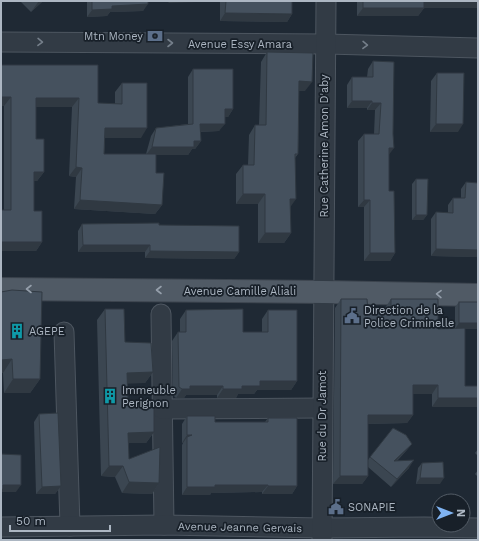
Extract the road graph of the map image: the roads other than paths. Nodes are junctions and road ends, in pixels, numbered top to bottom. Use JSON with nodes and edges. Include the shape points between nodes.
{"nodes":[{"id":1,"x":326,"y":1,"type":"edge"},
{"id":2,"x":1,"y":42,"type":"edge"},
{"id":3,"x":326,"y":44,"type":"junction"},
{"id":4,"x":478,"y":48,"type":"edge"},
{"id":5,"x":1,"y":289,"type":"edge"},
{"id":6,"x":324,"y":292,"type":"junction"},
{"id":7,"x":478,"y":295,"type":"edge"},
{"id":8,"x":161,"y":314,"type":"dead end"},
{"id":9,"x":64,"y":332,"type":"dead end"},
{"id":10,"x":322,"y":408,"type":"junction"},
{"id":11,"x":162,"y":409,"type":"junction"},
{"id":12,"x":164,"y":525,"type":"junction"},
{"id":13,"x":70,"y":526,"type":"junction"},
{"id":14,"x":1,"y":527,"type":"edge"},
{"id":15,"x":478,"y":528,"type":"edge"},
{"id":16,"x":322,"y":534,"type":"edge"}],
"edges":[{"from":1,"to":3,"type":"street","name":"Rue Catherine Amon D'aby"},
{"from":2,"to":3,"type":"street","name":"Avenue Essy Amara","one_way":true},
{"from":3,"to":4,"type":"street","name":"Avenue Essy Amara","one_way":true},
{"from":3,"to":6,"type":"street","name":"Rue Catherine Amon D'aby"},
{"from":6,"to":5,"type":"main road","name":"Avenue Camille Aliali","one_way":true},
{"from":7,"to":6,"type":"main road","name":"Avenue Camille Aliali","one_way":true},
{"from":6,"to":10,"type":"street","name":"Rue du Dr Jamot"},
{"from":8,"to":11,"type":"street"},
{"from":9,"to":13,"type":"street"},
{"from":10,"to":11,"type":"street"},
{"from":10,"to":16,"type":"street","name":"Rue du Dr Jamot"},
{"from":11,"to":12,"type":"street"},
{"from":12,"to":13,"type":"street","name":"Avenue Jeanne Gervais"},
{"from":12,"to":16,"type":"street","name":"Avenue Jeanne Gervais"},
{"from":13,"to":14,"type":"street","name":"Avenue Jeanne Gervais"},
{"from":15,"to":16,"type":"street","name":"Avenue Jeanne Gervais"}]}
